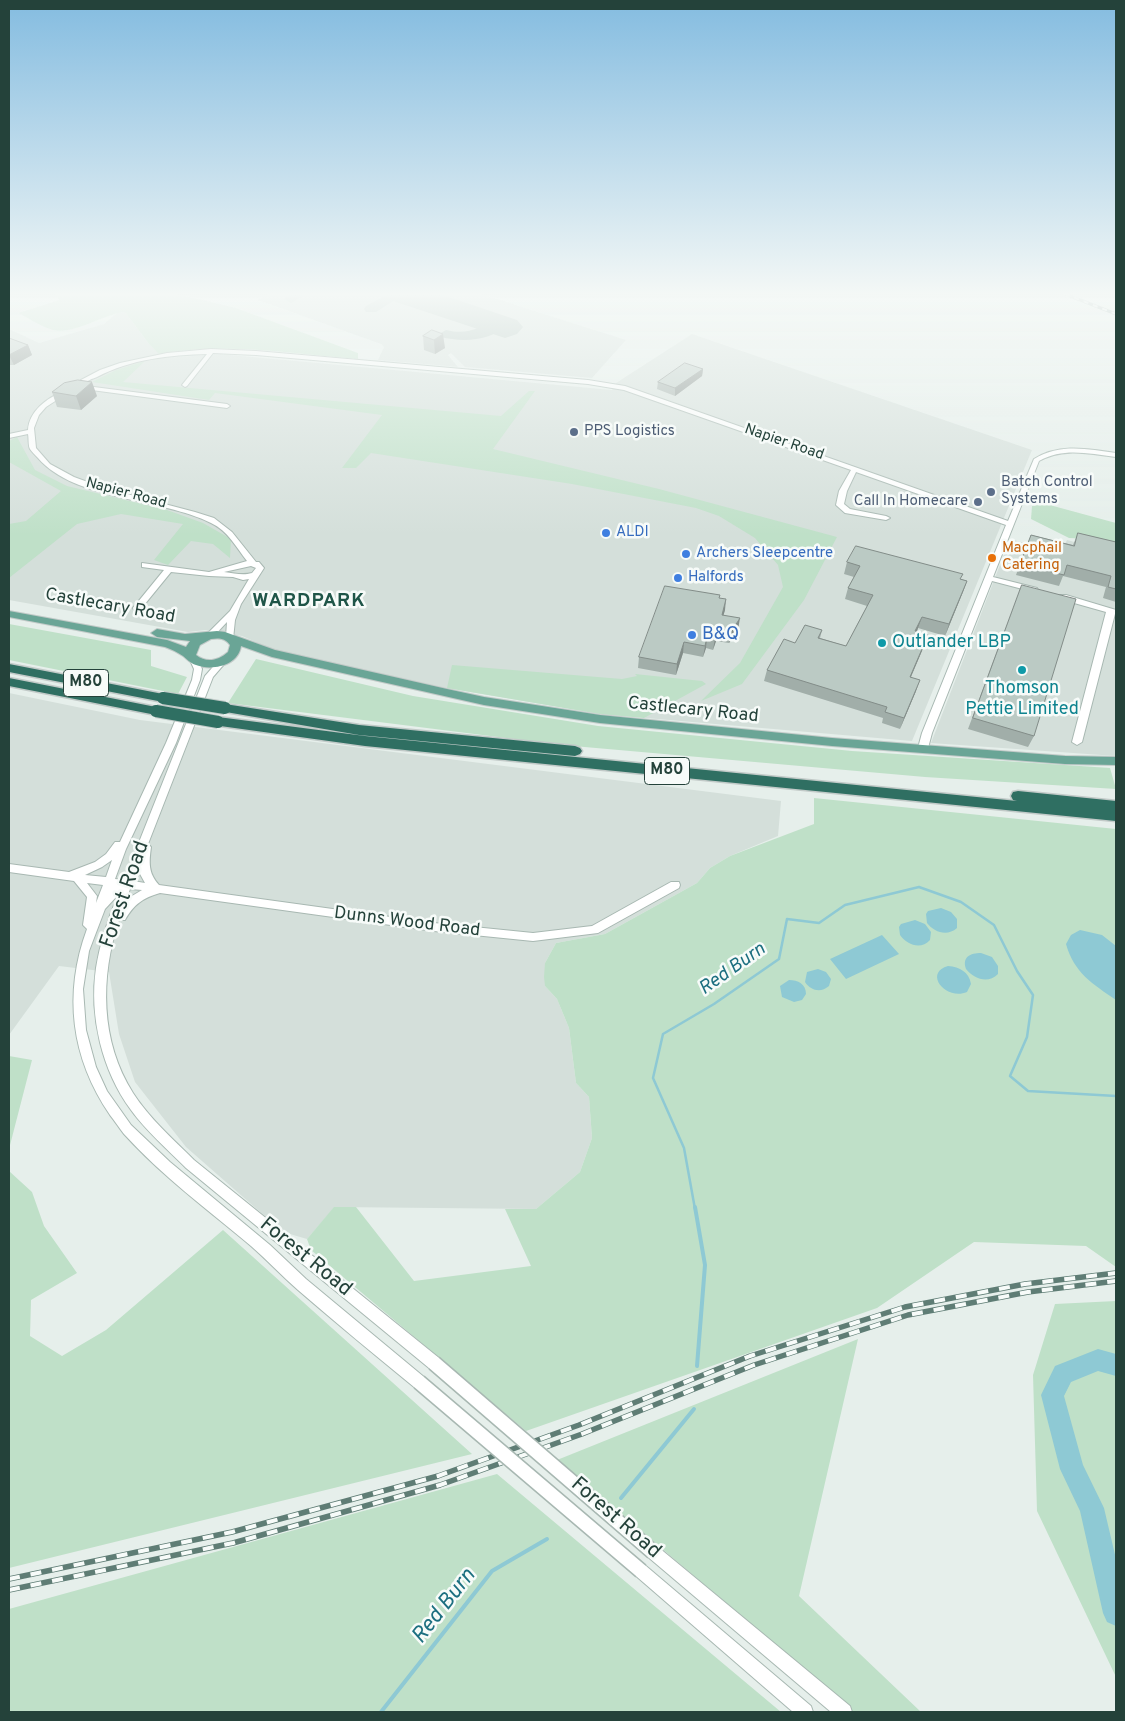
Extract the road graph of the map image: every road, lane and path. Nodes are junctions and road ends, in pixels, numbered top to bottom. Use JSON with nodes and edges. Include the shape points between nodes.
{"nodes":[{"id":1,"x":95,"y":374,"type":"edge"},
{"id":2,"x":194,"y":374,"type":"edge"},
{"id":3,"x":507,"y":374,"type":"edge"},
{"id":4,"x":185,"y":385,"type":"dead end"},
{"id":5,"x":77,"y":388,"type":"junction"},
{"id":6,"x":227,"y":406,"type":"dead end"},
{"id":7,"x":30,"y":432,"type":"junction"},
{"id":8,"x":9,"y":436,"type":"edge"},
{"id":9,"x":1116,"y":455,"type":"edge"},
{"id":10,"x":855,"y":468,"type":"junction"},
{"id":11,"x":886,"y":518,"type":"dead end"},
{"id":12,"x":1011,"y":524,"type":"junction"},
{"id":13,"x":238,"y":542,"type":"junction"},
{"id":14,"x":252,"y":562,"type":"junction"},
{"id":15,"x":146,"y":565,"type":"dead end"},
{"id":16,"x":169,"y":569,"type":"junction"},
{"id":17,"x":236,"y":571,"type":"junction"},
{"id":18,"x":255,"y":575,"type":"junction"},
{"id":19,"x":989,"y":578,"type":"junction"},
{"id":20,"x":244,"y":591,"type":"junction"},
{"id":21,"x":1045,"y":593,"type":"edge"},
{"id":22,"x":1055,"y":595,"type":"edge"},
{"id":23,"x":9,"y":606,"type":"edge"},
{"id":24,"x":137,"y":608,"type":"dead end"},
{"id":25,"x":235,"y":608,"type":"junction"},
{"id":26,"x":1114,"y":611,"type":"edge"},
{"id":27,"x":9,"y":614,"type":"edge"},
{"id":28,"x":206,"y":636,"type":"junction"},
{"id":29,"x":232,"y":639,"type":"junction"},
{"id":30,"x":272,"y":653,"type":"junction"},
{"id":31,"x":192,"y":658,"type":"junction"},
{"id":32,"x":225,"y":660,"type":"junction"},
{"id":33,"x":9,"y":668,"type":"edge"},
{"id":34,"x":9,"y":682,"type":"edge"},
{"id":35,"x":1077,"y":742,"type":"dead end"},
{"id":36,"x":923,"y":748,"type":"junction"},
{"id":37,"x":1116,"y":761,"type":"edge"},
{"id":38,"x":1116,"y":806,"type":"edge"},
{"id":39,"x":1116,"y":816,"type":"edge"},
{"id":40,"x":133,"y":824,"type":"junction"},
{"id":41,"x":150,"y":826,"type":"junction"},
{"id":42,"x":136,"y":861,"type":"junction"},
{"id":43,"x":9,"y":868,"type":"edge"},
{"id":44,"x":72,"y":876,"type":"junction"},
{"id":45,"x":110,"y":880,"type":"junction"},
{"id":46,"x":128,"y":883,"type":"junction"},
{"id":47,"x":675,"y":885,"type":"dead end"},
{"id":48,"x":159,"y":888,"type":"junction"},
{"id":49,"x":98,"y":912,"type":"junction"},
{"id":50,"x":107,"y":945,"type":"junction"},
{"id":51,"x":84,"y":951,"type":"junction"},
{"id":52,"x":805,"y":1712,"type":"edge"},
{"id":53,"x":844,"y":1712,"type":"edge"}],
"edges":[{"from":1,"to":5,"type":"street","name":"Napier Road"},
{"from":2,"to":4,"type":"street"},
{"from":3,"to":10,"type":"street","name":"Napier Road","via":[[625,388]]},
{"from":5,"to":6,"type":"street"},
{"from":5,"to":7,"type":"street","name":"Napier Road","via":[[49,400],[38,412]]},
{"from":7,"to":8,"type":"street"},
{"from":7,"to":13,"type":"street","name":"Napier Road","via":[[30,444],[48,468],[118,495],[197,514],[229,531]]},
{"from":9,"to":12,"type":"street","via":[[1075,450],[1046,453],[1036,460]]},
{"from":10,"to":11,"type":"street","via":[[840,505],[848,511]]},
{"from":10,"to":12,"type":"street","name":"Napier Road"},
{"from":12,"to":19,"type":"street"},
{"from":13,"to":14,"type":"street","name":"Napier Road"},
{"from":13,"to":17,"type":"street","via":[[240,551]]},
{"from":14,"to":17,"type":"street"},
{"from":14,"to":18,"type":"street","via":[[260,568]]},
{"from":15,"to":16,"type":"street"},
{"from":16,"to":17,"type":"street","via":[[209,574]]},
{"from":16,"to":24,"type":"street"},
{"from":17,"to":18,"type":"street","via":[[248,577]]},
{"from":17,"to":20,"type":"street"},
{"from":18,"to":20,"type":"street"},
{"from":19,"to":21,"type":"street"},
{"from":19,"to":36,"type":"street"},
{"from":20,"to":25,"type":"street"},
{"from":22,"to":26,"type":"street"},
{"from":23,"to":28,"type":"main road","name":"Castlecary Road","via":[[174,636]]},
{"from":25,"to":28,"type":"street"},
{"from":25,"to":29,"type":"street","via":[[229,624]]},
{"from":26,"to":35,"type":"street"},
{"from":27,"to":31,"type":"main road","name":"Castlecary Road","via":[[168,644]]},
{"from":28,"to":29,"type":"main road","name":"Castlecary Road","via":[[222,635]]},
{"from":28,"to":31,"type":"main road","via":[[192,646]]},
{"from":29,"to":30,"type":"main road","name":"Castlecary Road"},
{"from":29,"to":32,"type":"main road","via":[[237,647]]},
{"from":30,"to":32,"type":"main road","name":"Castlecary Road"},
{"from":30,"to":36,"type":"main road","name":"Castlecary Road","via":[[484,701],[600,719]]},
{"from":31,"to":32,"type":"main road","name":"Castlecary Road","via":[[207,664]]},
{"from":31,"to":40,"type":"street","name":"Forest Road","via":[[198,669],[196,680]]},
{"from":32,"to":41,"type":"street","name":"Forest Road","via":[[209,676]]},
{"from":33,"to":38,"type":"highway","number":"M80","bridge":true,"via":[[163,698],[359,730]]},
{"from":34,"to":39,"type":"highway","number":"M80","bridge":true,"via":[[218,722],[365,741]]},
{"from":36,"to":37,"type":"main road","name":"Castlecary Road"},
{"from":40,"to":44,"type":"street","via":[[111,857]]},
{"from":40,"to":45,"type":"street","name":"Forest Road"},
{"from":41,"to":42,"type":"street","name":"Forest Road"},
{"from":41,"to":48,"type":"street","via":[[143,872],[147,881]]},
{"from":42,"to":45,"type":"street","via":[[124,874]]},
{"from":42,"to":46,"type":"street","name":"Forest Road"},
{"from":43,"to":44,"type":"street","name":"Dunns Wood Road"},
{"from":44,"to":45,"type":"street","name":"Dunns Wood Road"},
{"from":44,"to":51,"type":"street","via":[[92,896]]},
{"from":45,"to":46,"type":"street","name":"Dunns Wood Road"},
{"from":45,"to":49,"type":"street","name":"Forest Road"},
{"from":46,"to":48,"type":"street","name":"Dunns Wood Road"},
{"from":46,"to":49,"type":"street","via":[[116,890]]},
{"from":46,"to":50,"type":"street","name":"Forest Road"},
{"from":47,"to":48,"type":"street","name":"Dunns Wood Road","via":[[594,930],[534,937],[434,927]]},
{"from":48,"to":50,"type":"street","via":[[143,893],[127,906]]},
{"from":49,"to":51,"type":"street","name":"Forest Road"},
{"from":50,"to":53,"type":"street","name":"Forest Road","bridge":true,"via":[[100,1007],[108,1048],[124,1088],[154,1128],[190,1164],[434,1363]]},
{"from":51,"to":52,"type":"street","name":"Forest Road","bridge":true,"via":[[78,989],[80,1030],[90,1067],[103,1095],[127,1129],[301,1284]]}]}
